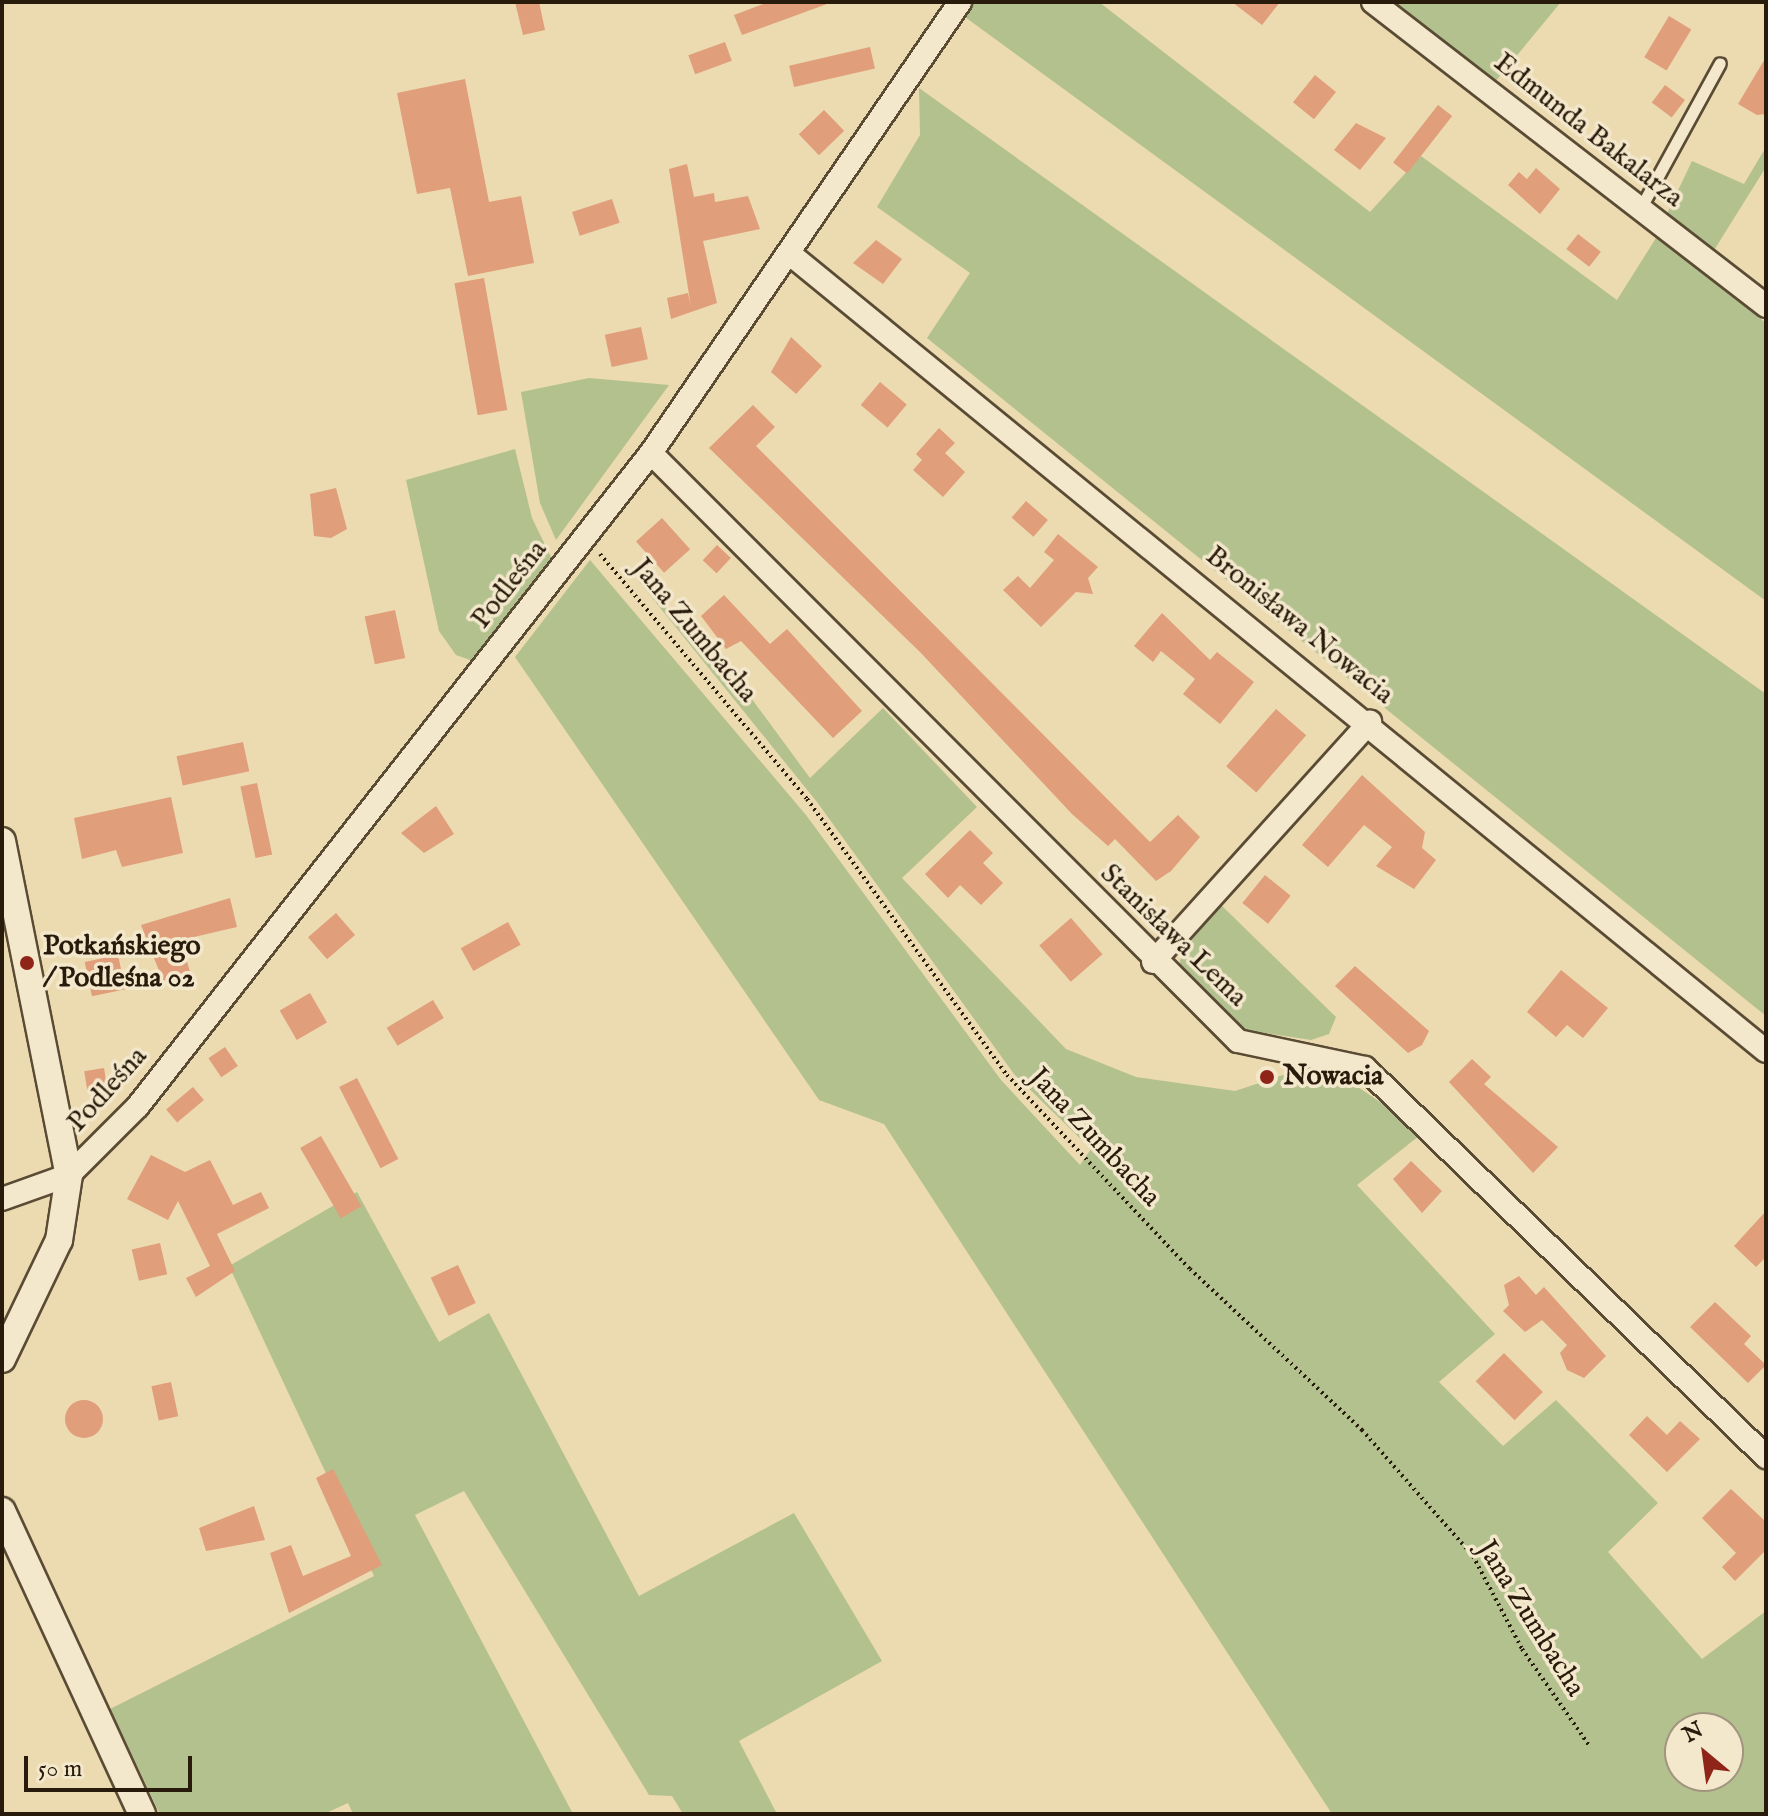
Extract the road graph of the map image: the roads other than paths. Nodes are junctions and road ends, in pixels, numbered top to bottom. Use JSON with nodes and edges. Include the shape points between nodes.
{"nodes":[{"id":1,"x":960,"y":2,"type":"edge"},
{"id":2,"x":1373,"y":2,"type":"edge"},
{"id":3,"x":1720,"y":63,"type":"dead end"},
{"id":4,"x":1640,"y":209,"type":"junction"},
{"id":5,"x":790,"y":254,"type":"junction"},
{"id":6,"x":1766,"y":306,"type":"edge"},
{"id":7,"x":651,"y":453,"type":"junction"},
{"id":8,"x":1370,"y":722,"type":"junction"},
{"id":9,"x":2,"y":841,"type":"edge"},
{"id":10,"x":1153,"y":962,"type":"junction"},
{"id":11,"x":1766,"y":1051,"type":"edge"},
{"id":12,"x":69,"y":1175,"type":"junction"},
{"id":13,"x":2,"y":1199,"type":"edge"},
{"id":14,"x":2,"y":1359,"type":"edge"},
{"id":15,"x":1766,"y":1457,"type":"edge"},
{"id":16,"x":2,"y":1511,"type":"edge"},
{"id":17,"x":142,"y":1814,"type":"edge"}],
"edges":[{"from":1,"to":5,"type":"street","name":"Podleśna"},
{"from":2,"to":4,"type":"street","name":"Edmunda Bakalarza"},
{"from":3,"to":4,"type":"lane"},
{"from":4,"to":6,"type":"street","name":"Edmunda Bakalarza"},
{"from":5,"to":7,"type":"street","name":"Podleśna"},
{"from":5,"to":8,"type":"street","name":"Bronisława Nowacia"},
{"from":7,"to":10,"type":"street","name":"Stanisława Lema"},
{"from":7,"to":12,"type":"street","name":"Podleśna","via":[[138,1106]]},
{"from":8,"to":10,"type":"street"},
{"from":8,"to":11,"type":"street","name":"Bronisława Nowacia"},
{"from":9,"to":12,"type":"street"},
{"from":10,"to":15,"type":"street","name":"Stanisława Lema","via":[[1238,1041],[1365,1068]]},
{"from":12,"to":13,"type":"street"},
{"from":12,"to":14,"type":"street","via":[[59,1240]]},
{"from":16,"to":17,"type":"street"}]}
